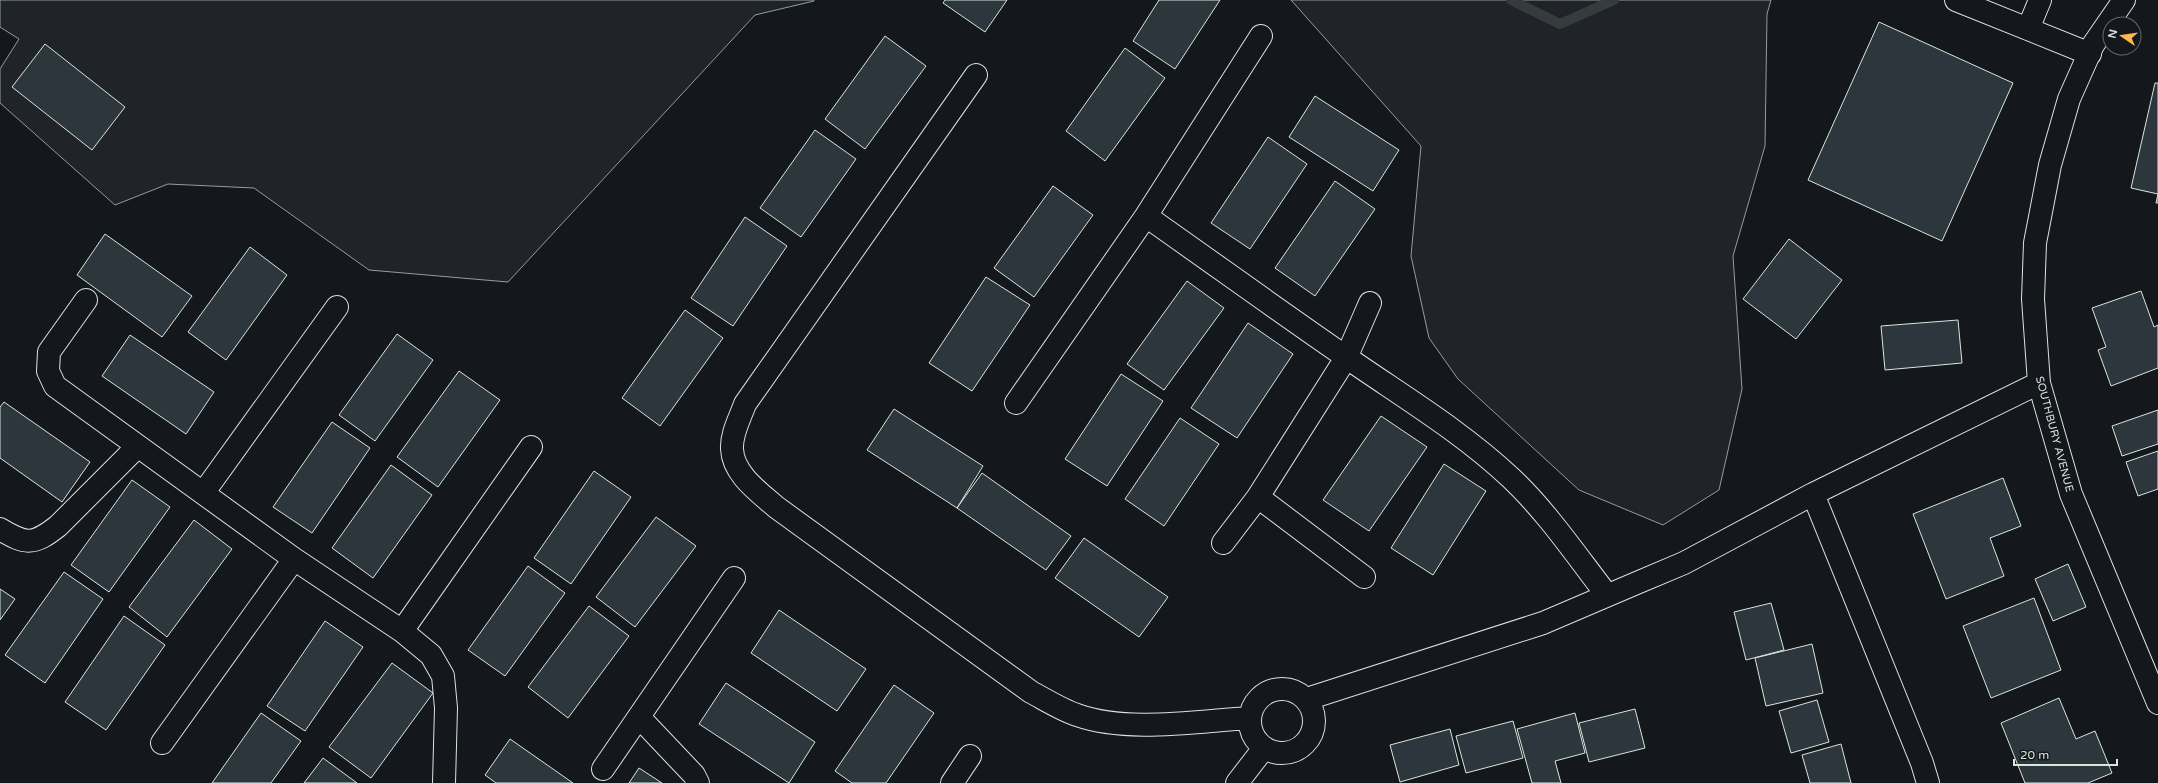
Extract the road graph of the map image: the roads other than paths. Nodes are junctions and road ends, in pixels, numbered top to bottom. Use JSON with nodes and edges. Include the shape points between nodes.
{"nodes":[{"id":1,"x":1956,"y":0,"type":"edge"},
{"id":2,"x":2040,"y":0,"type":"edge"},
{"id":3,"x":2124,"y":0,"type":"edge"},
{"id":4,"x":2028,"y":29,"type":"junction"},
{"id":5,"x":1261,"y":36,"type":"dead end"},
{"id":6,"x":2090,"y":54,"type":"junction"},
{"id":7,"x":976,"y":75,"type":"dead end"},
{"id":8,"x":1146,"y":216,"type":"junction"},
{"id":9,"x":86,"y":300,"type":"dead end"},
{"id":10,"x":1370,"y":303,"type":"dead end"},
{"id":11,"x":337,"y":307,"type":"dead end"},
{"id":12,"x":1346,"y":358,"type":"junction"},
{"id":13,"x":2039,"y":383,"type":"junction"},
{"id":14,"x":1016,"y":403,"type":"dead end"},
{"id":15,"x":137,"y":447,"type":"junction"},
{"id":16,"x":530,"y":448,"type":"dead end"},
{"id":17,"x":204,"y":492,"type":"junction"},
{"id":18,"x":1813,"y":494,"type":"junction"},
{"id":19,"x":1258,"y":497,"type":"junction"},
{"id":20,"x":0,"y":529,"type":"edge"},
{"id":21,"x":1223,"y":543,"type":"dead end"},
{"id":22,"x":294,"y":559,"type":"junction"},
{"id":23,"x":1364,"y":577,"type":"dead end"},
{"id":24,"x":734,"y":578,"type":"dead end"},
{"id":25,"x":1607,"y":595,"type":"junction"},
{"id":26,"x":402,"y":631,"type":"junction"},
{"id":27,"x":1307,"y":699,"type":"junction"},
{"id":28,"x":2158,"y":702,"type":"edge"},
{"id":29,"x":639,"y":717,"type":"junction"},
{"id":30,"x":1250,"y":718,"type":"junction"},
{"id":31,"x":162,"y":743,"type":"dead end"},
{"id":32,"x":1264,"y":748,"type":"junction"},
{"id":33,"x":970,"y":756,"type":"dead end"},
{"id":34,"x":603,"y":769,"type":"dead end"},
{"id":35,"x":444,"y":783,"type":"edge"},
{"id":36,"x":698,"y":783,"type":"edge"},
{"id":37,"x":952,"y":783,"type":"edge"},
{"id":38,"x":1237,"y":783,"type":"edge"},
{"id":39,"x":1928,"y":783,"type":"edge"}],
"edges":[{"from":1,"to":4,"type":"street"},
{"from":2,"to":4,"type":"street"},
{"from":3,"to":6,"type":"street","name":"SOUTHBURY AVENUE"},
{"from":4,"to":6,"type":"street"},
{"from":5,"to":8,"type":"street"},
{"from":6,"to":13,"type":"street","name":"SOUTHBURY AVENUE","via":[[2069,99],[2050,165],[2035,243],[2033,299]]},
{"from":7,"to":30,"type":"street","via":[[745,404],[732,449],[738,468],[751,486],[776,507],[1031,692],[1077,715],[1137,725]]},
{"from":8,"to":12,"type":"street"},
{"from":8,"to":14,"type":"street"},
{"from":9,"to":15,"type":"street","via":[[49,352],[48,371],[55,386]]},
{"from":10,"to":12,"type":"street"},
{"from":11,"to":17,"type":"street"},
{"from":12,"to":19,"type":"street"},
{"from":12,"to":25,"type":"street","via":[[1429,412],[1475,446],[1512,479],[1555,527]]},
{"from":13,"to":18,"type":"street"},
{"from":13,"to":28,"type":"street","name":"SOUTHBURY AVENUE","via":[[2071,494]]},
{"from":15,"to":17,"type":"street"},
{"from":15,"to":20,"type":"street","via":[[44,537],[30,541],[17,540]]},
{"from":16,"to":26,"type":"street"},
{"from":17,"to":22,"type":"street"},
{"from":18,"to":25,"type":"street","via":[[1684,563]]},
{"from":18,"to":39,"type":"street"},
{"from":19,"to":21,"type":"street"},
{"from":19,"to":23,"type":"street"},
{"from":22,"to":26,"type":"street"},
{"from":22,"to":31,"type":"street"},
{"from":24,"to":29,"type":"street"},
{"from":25,"to":27,"type":"street","via":[[1543,623]]},
{"from":26,"to":35,"type":"street","via":[[431,655],[443,676],[446,708]]},
{"from":27,"to":30,"type":"street","via":[[1298,692],[1288,689],[1272,690],[1258,699]]},
{"from":27,"to":32,"type":"street","via":[[1315,718],[1314,728],[1303,746],[1284,753]]},
{"from":29,"to":34,"type":"street"},
{"from":29,"to":36,"type":"street","via":[[694,775]]},
{"from":30,"to":32,"type":"street","via":[[1252,731]]},
{"from":32,"to":38,"type":"street"},
{"from":33,"to":37,"type":"street"}]}
